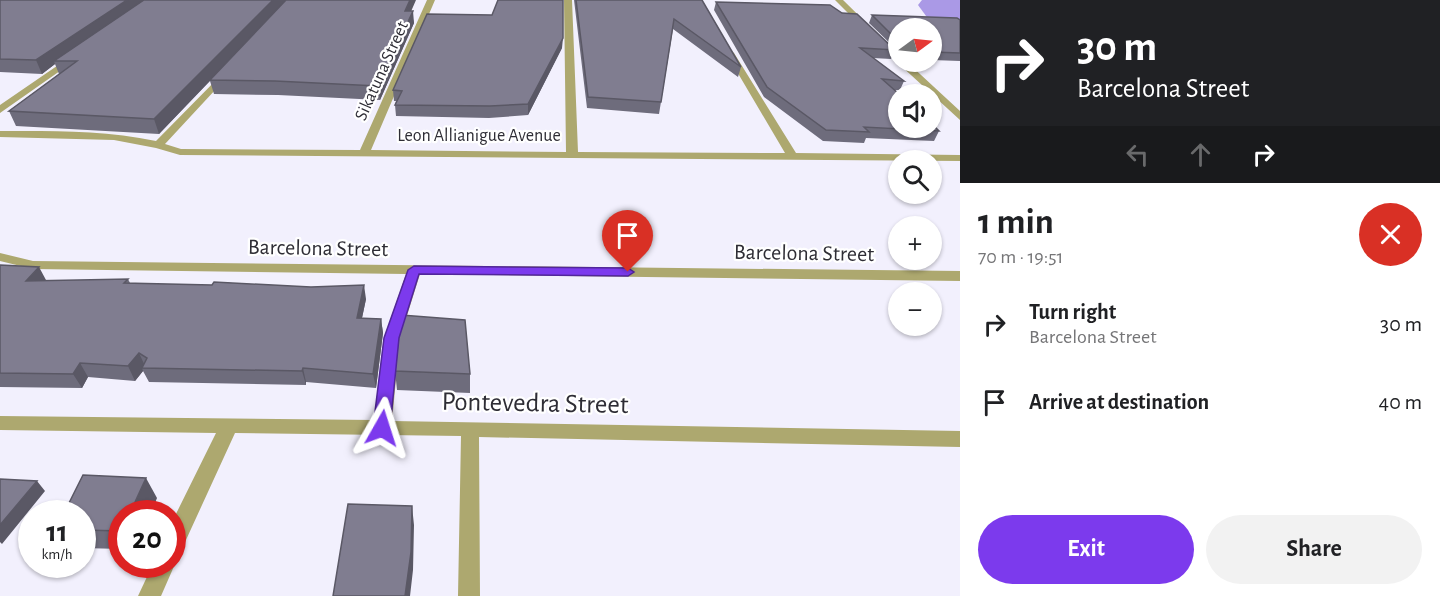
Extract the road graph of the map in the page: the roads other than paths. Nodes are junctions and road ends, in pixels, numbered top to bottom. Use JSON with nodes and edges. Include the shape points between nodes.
{"nodes":[{"id":1,"x":431,"y":0,"type":"edge"},
{"id":2,"x":567,"y":0,"type":"edge"},
{"id":3,"x":839,"y":0,"type":"edge"},
{"id":4,"x":727,"y":48,"type":"edge"},
{"id":5,"x":888,"y":48,"type":"edge"},
{"id":6,"x":78,"y":55,"type":"edge"},
{"id":7,"x":230,"y":68,"type":"edge"},
{"id":8,"x":913,"y":72,"type":"edge"},
{"id":9,"x":0,"y":110,"type":"edge"},
{"id":10,"x":960,"y":117,"type":"edge"},
{"id":11,"x":0,"y":134,"type":"edge"},
{"id":12,"x":159,"y":144,"type":"junction"},
{"id":13,"x":572,"y":154,"type":"junction"},
{"id":14,"x":363,"y":155,"type":"junction"},
{"id":15,"x":792,"y":156,"type":"junction"},
{"id":16,"x":960,"y":158,"type":"edge"},
{"id":17,"x":0,"y":257,"type":"edge"},
{"id":18,"x":414,"y":270,"type":"junction"},
{"id":19,"x":960,"y":276,"type":"edge"},
{"id":20,"x":0,"y":423,"type":"edge"},
{"id":21,"x":229,"y":426,"type":"junction"},
{"id":22,"x":382,"y":428,"type":"junction"},
{"id":23,"x":470,"y":429,"type":"junction"},
{"id":24,"x":960,"y":439,"type":"edge"},
{"id":25,"x":186,"y":517,"type":"edge"},
{"id":26,"x":157,"y":578,"type":"edge"},
{"id":27,"x":149,"y":596,"type":"edge"},
{"id":28,"x":469,"y":596,"type":"edge"}],
"edges":[{"from":1,"to":14,"type":"street","name":"Sikatuna Street"},
{"from":2,"to":13,"type":"street"},
{"from":3,"to":5,"type":"street"},
{"from":4,"to":15,"type":"street"},
{"from":6,"to":9,"type":"street"},
{"from":7,"to":12,"type":"street"},
{"from":8,"to":10,"type":"street"},
{"from":11,"to":12,"type":"street","name":"Leon Allianigue Avenue","via":[[83,134]]},
{"from":12,"to":14,"type":"street","name":"Leon Allianigue Avenue","via":[[180,152]]},
{"from":13,"to":14,"type":"street","name":"Leon Allianigue Avenue"},
{"from":13,"to":15,"type":"street","name":"Leon Allianigue Avenue"},
{"from":15,"to":16,"type":"street","name":"Leon Allianigue Avenue"},
{"from":17,"to":18,"type":"street","name":"Barcelona Street","via":[[33,265]]},
{"from":18,"to":19,"type":"street","name":"Barcelona Street"},
{"from":18,"to":22,"type":"street","via":[[392,338]]},
{"from":20,"to":21,"type":"street","name":"Pontevedra Street"},
{"from":21,"to":22,"type":"street","name":"Pontevedra Street"},
{"from":21,"to":25,"type":"street"},
{"from":22,"to":23,"type":"street","name":"Pontevedra Street"},
{"from":23,"to":24,"type":"street","name":"Pontevedra Street"},
{"from":23,"to":28,"type":"street"},
{"from":26,"to":27,"type":"street"}]}
